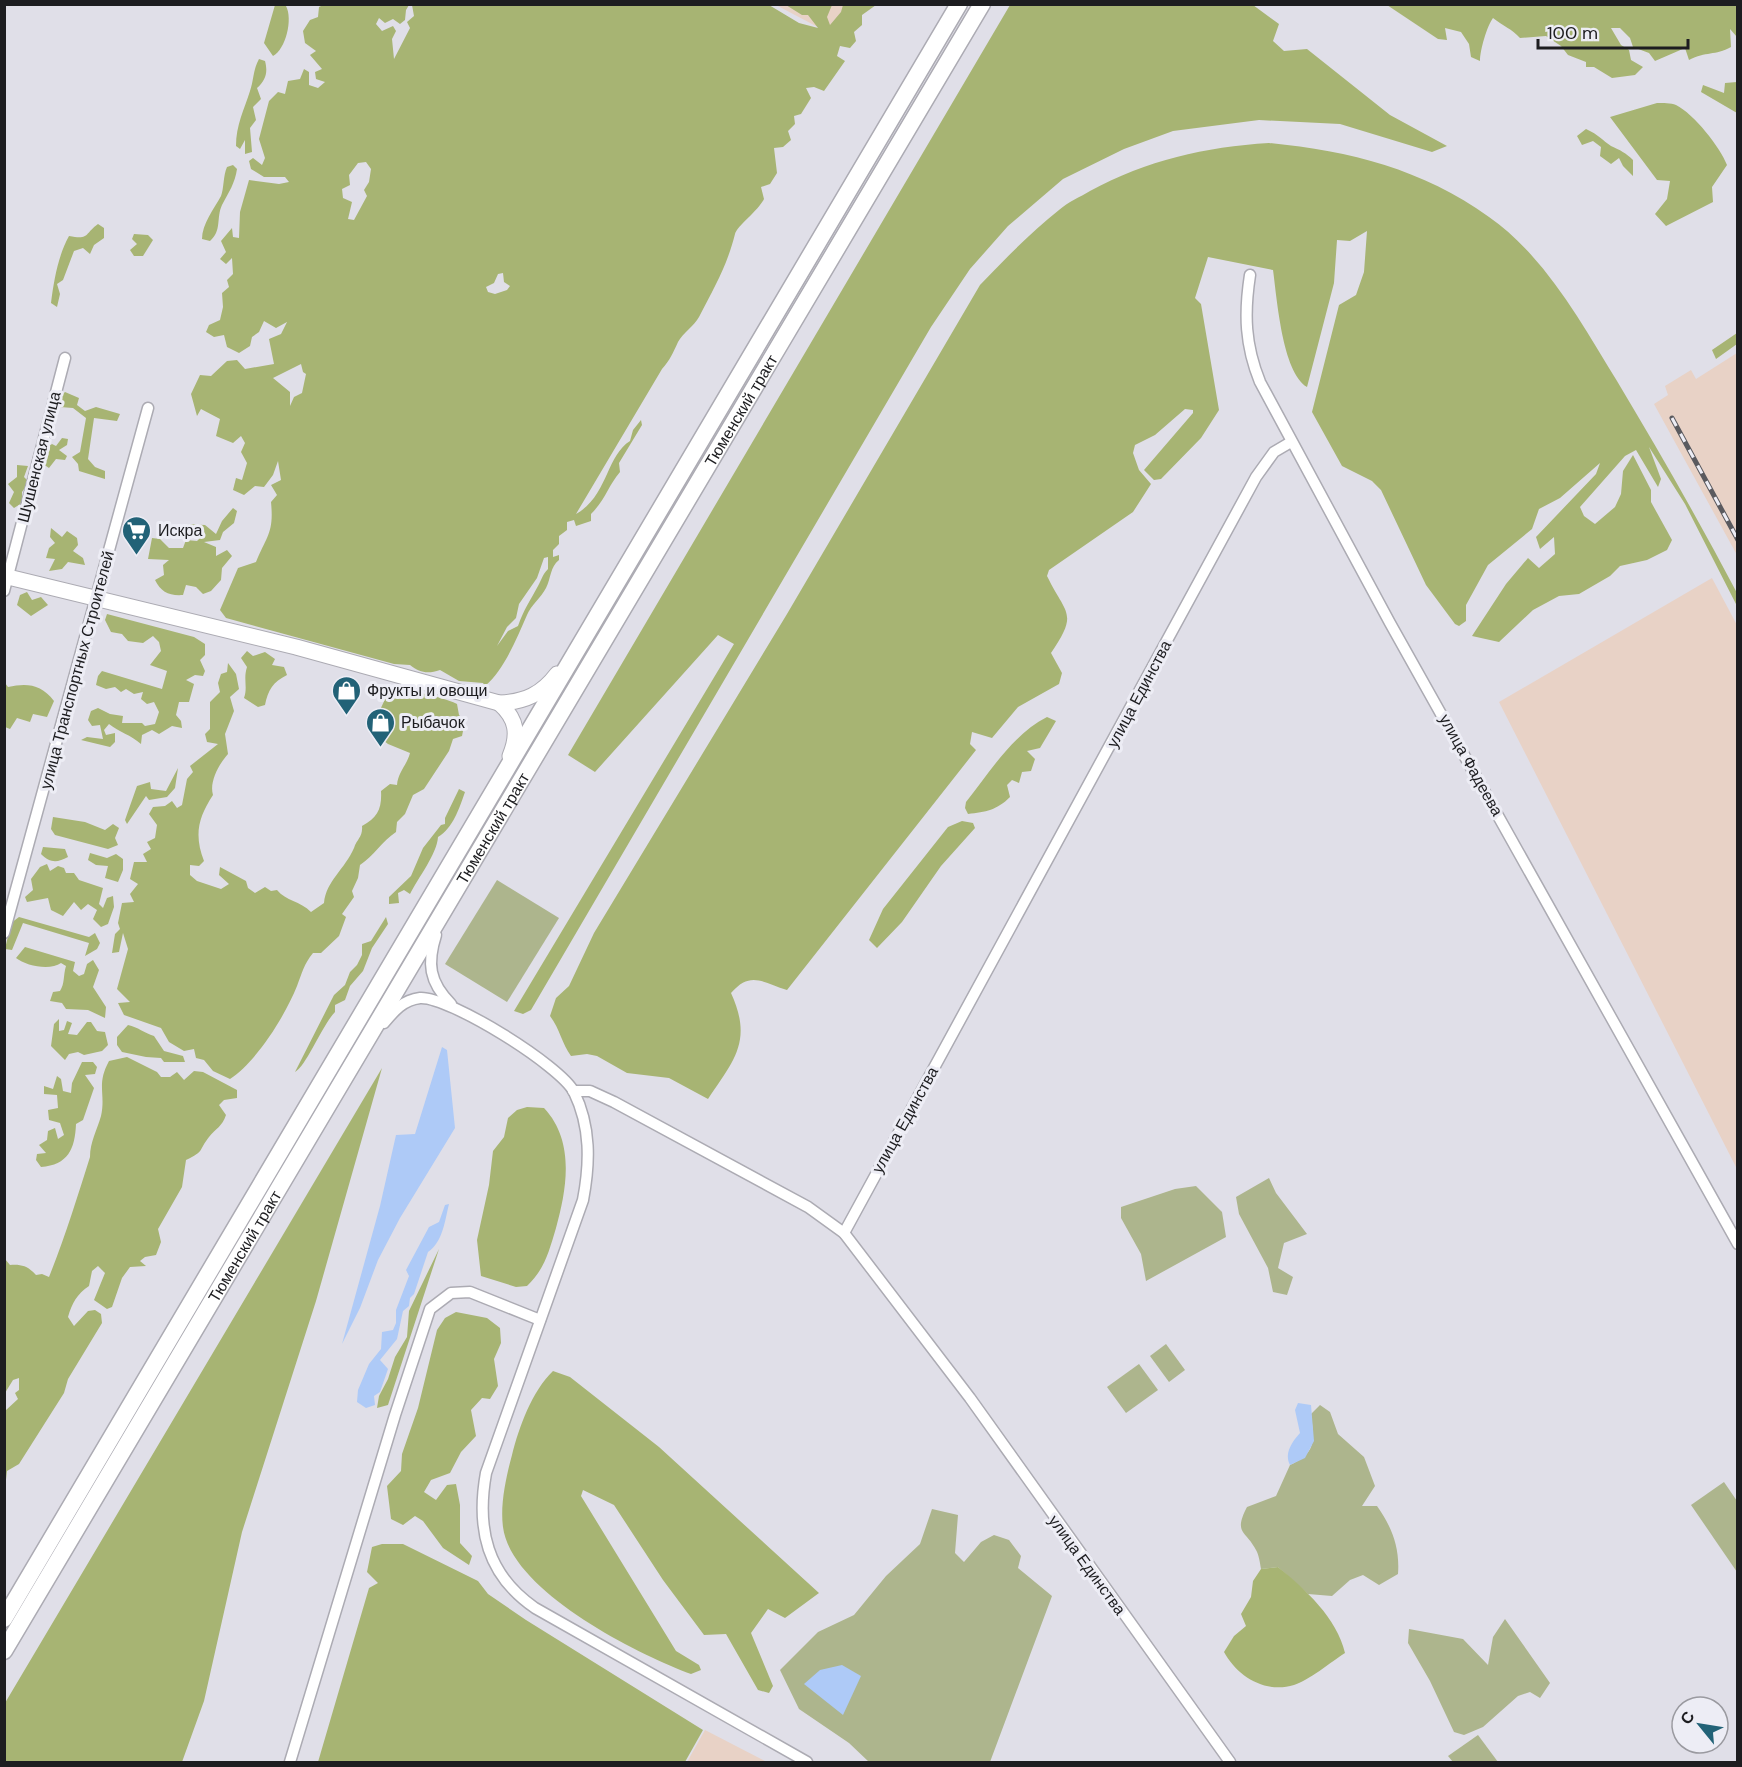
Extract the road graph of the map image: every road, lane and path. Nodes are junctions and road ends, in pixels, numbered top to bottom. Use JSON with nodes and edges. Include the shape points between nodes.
{"nodes":[{"id":1,"x":959,"y":4,"type":"edge"},
{"id":2,"x":982,"y":4,"type":"edge"},
{"id":3,"x":1250,"y":275,"type":"dead end"},
{"id":4,"x":64,"y":358,"type":"dead end"},
{"id":5,"x":148,"y":408,"type":"dead end"},
{"id":6,"x":1291,"y":442,"type":"junction"},
{"id":7,"x":6,"y":581,"type":"edge"},
{"id":8,"x":97,"y":600,"type":"junction"},
{"id":9,"x":591,"y":628,"type":"junction"},
{"id":10,"x":499,"y":703,"type":"junction"},
{"id":11,"x":502,"y":779,"type":"junction"},
{"id":12,"x":443,"y":913,"type":"junction"},
{"id":13,"x":4,"y":933,"type":"edge"},
{"id":14,"x":455,"y":1008,"type":"junction"},
{"id":15,"x":364,"y":1046,"type":"junction"},
{"id":16,"x":573,"y":1091,"type":"junction"},
{"id":17,"x":844,"y":1233,"type":"junction"},
{"id":18,"x":1737,"y":1244,"type":"edge"},
{"id":19,"x":540,"y":1320,"type":"junction"},
{"id":20,"x":4,"y":1619,"type":"edge"},
{"id":21,"x":4,"y":1651,"type":"edge"},
{"id":22,"x":290,"y":1762,"type":"edge"},
{"id":23,"x":807,"y":1762,"type":"edge"},
{"id":24,"x":1230,"y":1762,"type":"edge"}],
"edges":[{"from":1,"to":9,"type":"main road","name":"Тюменский тракт"},
{"from":2,"to":12,"type":"main road","name":"Тюменский тракт"},
{"from":3,"to":6,"type":"street","name":"улица Фадеева","via":[[1244,310],[1246,340],[1260,382]]},
{"from":4,"to":7,"type":"street","name":"Шушенская улица"},
{"from":5,"to":8,"type":"street","name":"улица Транспортных Строителей"},
{"from":6,"to":17,"type":"street","name":"улица Единства","via":[[1274,452],[1256,477]]},
{"from":6,"to":18,"type":"street","name":"улица Фадеева"},
{"from":7,"to":8,"type":"street"},
{"from":8,"to":10,"type":"street","via":[[296,647]]},
{"from":8,"to":13,"type":"street","name":"улица Транспортных Строителей"},
{"from":9,"to":10,"type":"street","via":[[545,688],[529,698]]},
{"from":9,"to":11,"type":"main road","name":"Тюменский тракт"},
{"from":10,"to":11,"type":"street","via":[[513,718],[516,734]]},
{"from":11,"to":20,"type":"main road","name":"Тюменский тракт"},
{"from":12,"to":14,"type":"street","via":[[432,947],[430,970],[435,987]]},
{"from":12,"to":15,"type":"main road","name":"Тюменский тракт"},
{"from":14,"to":15,"type":"street","via":[[429,998],[406,1002]]},
{"from":14,"to":16,"type":"street","via":[[544,1061]]},
{"from":15,"to":21,"type":"main road","name":"Тюменский тракт"},
{"from":16,"to":17,"type":"street","via":[[590,1091],[614,1102],[808,1208]]},
{"from":16,"to":19,"type":"street","via":[[586,1128],[586,1183]]},
{"from":17,"to":24,"type":"street","name":"улица Единства","via":[[970,1398]]},
{"from":19,"to":22,"type":"street","via":[[470,1292],[451,1293],[430,1309],[394,1415]]},
{"from":19,"to":23,"type":"street","via":[[485,1480],[486,1540],[495,1567],[512,1590],[535,1608]]}]}
